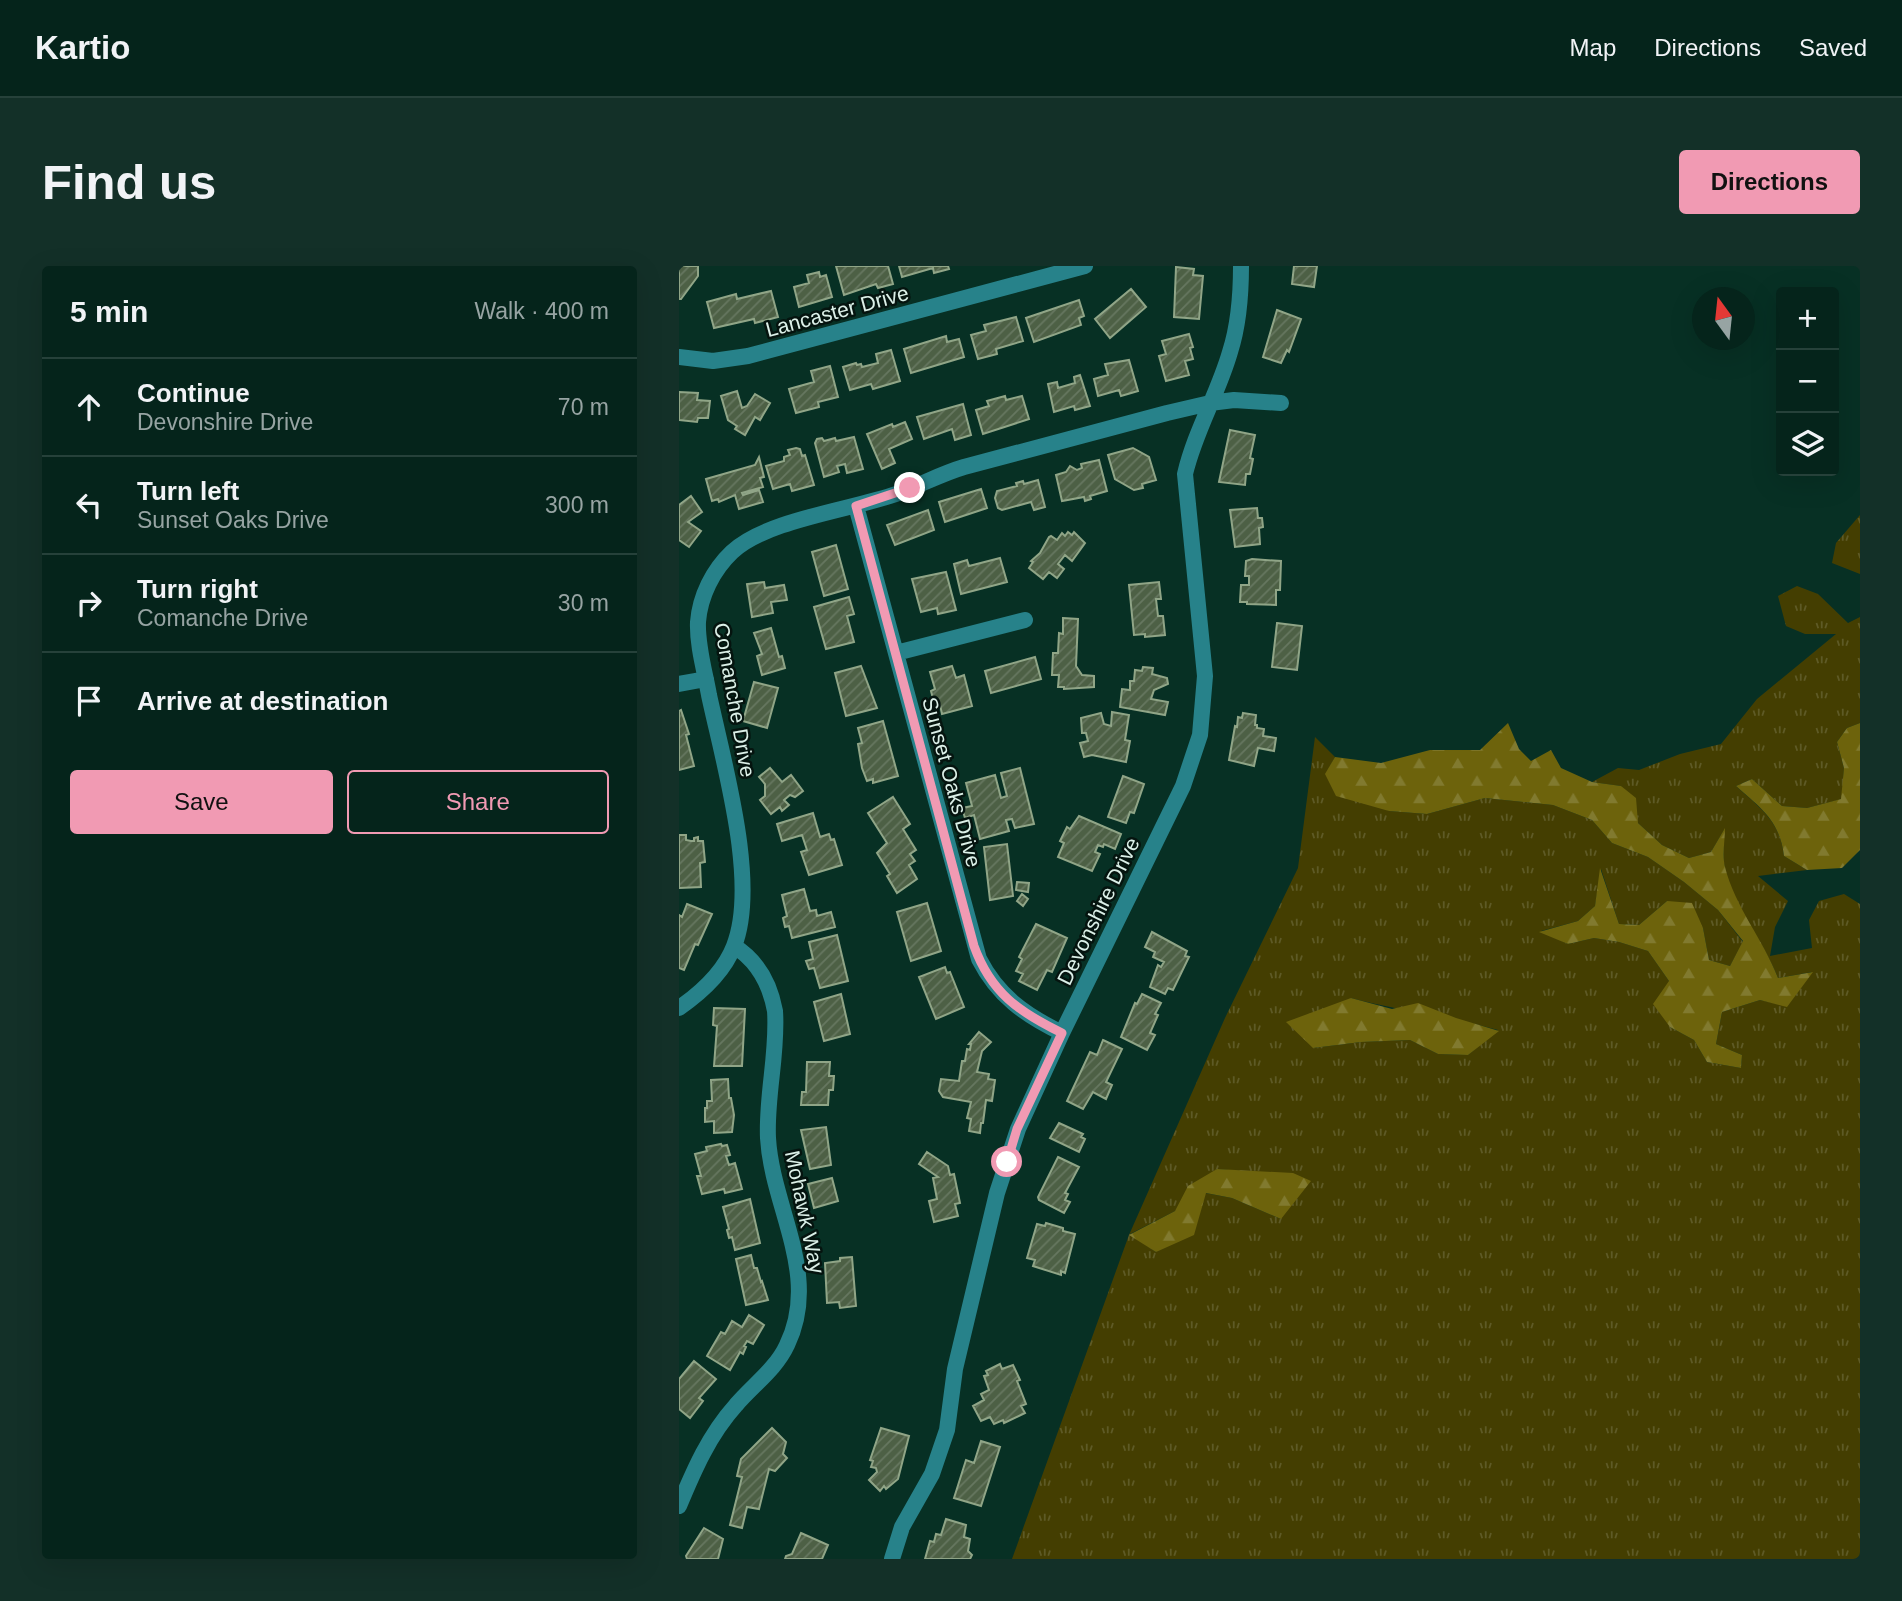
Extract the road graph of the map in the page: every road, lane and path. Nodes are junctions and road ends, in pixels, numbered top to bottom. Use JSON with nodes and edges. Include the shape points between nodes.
{"nodes":[{"id":1,"x":1085,"y":266,"type":"edge"},
{"id":2,"x":1241,"y":266,"type":"edge"},
{"id":3,"x":679,"y":357,"type":"edge"},
{"id":4,"x":1210,"y":403,"type":"junction"},
{"id":5,"x":1281,"y":403,"type":"dead end"},
{"id":6,"x":856,"y":506,"type":"junction"},
{"id":7,"x":1025,"y":620,"type":"dead end"},
{"id":8,"x":896,"y":653,"type":"junction"},
{"id":9,"x":706,"y":679,"type":"junction"},
{"id":10,"x":679,"y":684,"type":"edge"},
{"id":11,"x":734,"y":946,"type":"junction"},
{"id":12,"x":679,"y":1009,"type":"edge"},
{"id":13,"x":1062,"y":1033,"type":"junction"},
{"id":14,"x":679,"y":1506,"type":"edge"},
{"id":15,"x":892,"y":1559,"type":"edge"}],
"edges":[{"from":1,"to":3,"type":"street","name":"Lancaster Drive","via":[[748,356],[713,361]]},
{"from":2,"to":4,"type":"street","name":"Devonshire Drive","via":[[1236,330]]},
{"from":4,"to":5,"type":"street","name":"Comanche Drive"},
{"from":4,"to":6,"type":"street","name":"Comanche Drive","via":[[957,469]]},
{"from":4,"to":13,"type":"street","name":"Devonshire Drive","via":[[1185,474],[1206,693],[1200,736],[1183,786]]},
{"from":6,"to":8,"type":"street","name":"Sunset Oaks Drive"},
{"from":6,"to":9,"type":"street","name":"Comanche Drive","via":[[762,533],[722,563],[699,614]]},
{"from":7,"to":8,"type":"street"},
{"from":8,"to":13,"type":"street","name":"Sunset Oaks Drive","via":[[979,959],[1015,1006]]},
{"from":9,"to":10,"type":"street"},
{"from":9,"to":11,"type":"street","name":"Comanche Drive","via":[[739,835],[742,906]]},
{"from":11,"to":12,"type":"street","name":"Comanche Drive","via":[[710,982]]},
{"from":11,"to":14,"type":"street","name":"Mohawk Way","via":[[757,965],[775,1011],[768,1139],[799,1268],[799,1303],[781,1356],[718,1428]]},
{"from":13,"to":15,"type":"street","name":"Devonshire Drive","via":[[1017,1129],[955,1369],[952,1406],[940,1452],[902,1527]]}]}
